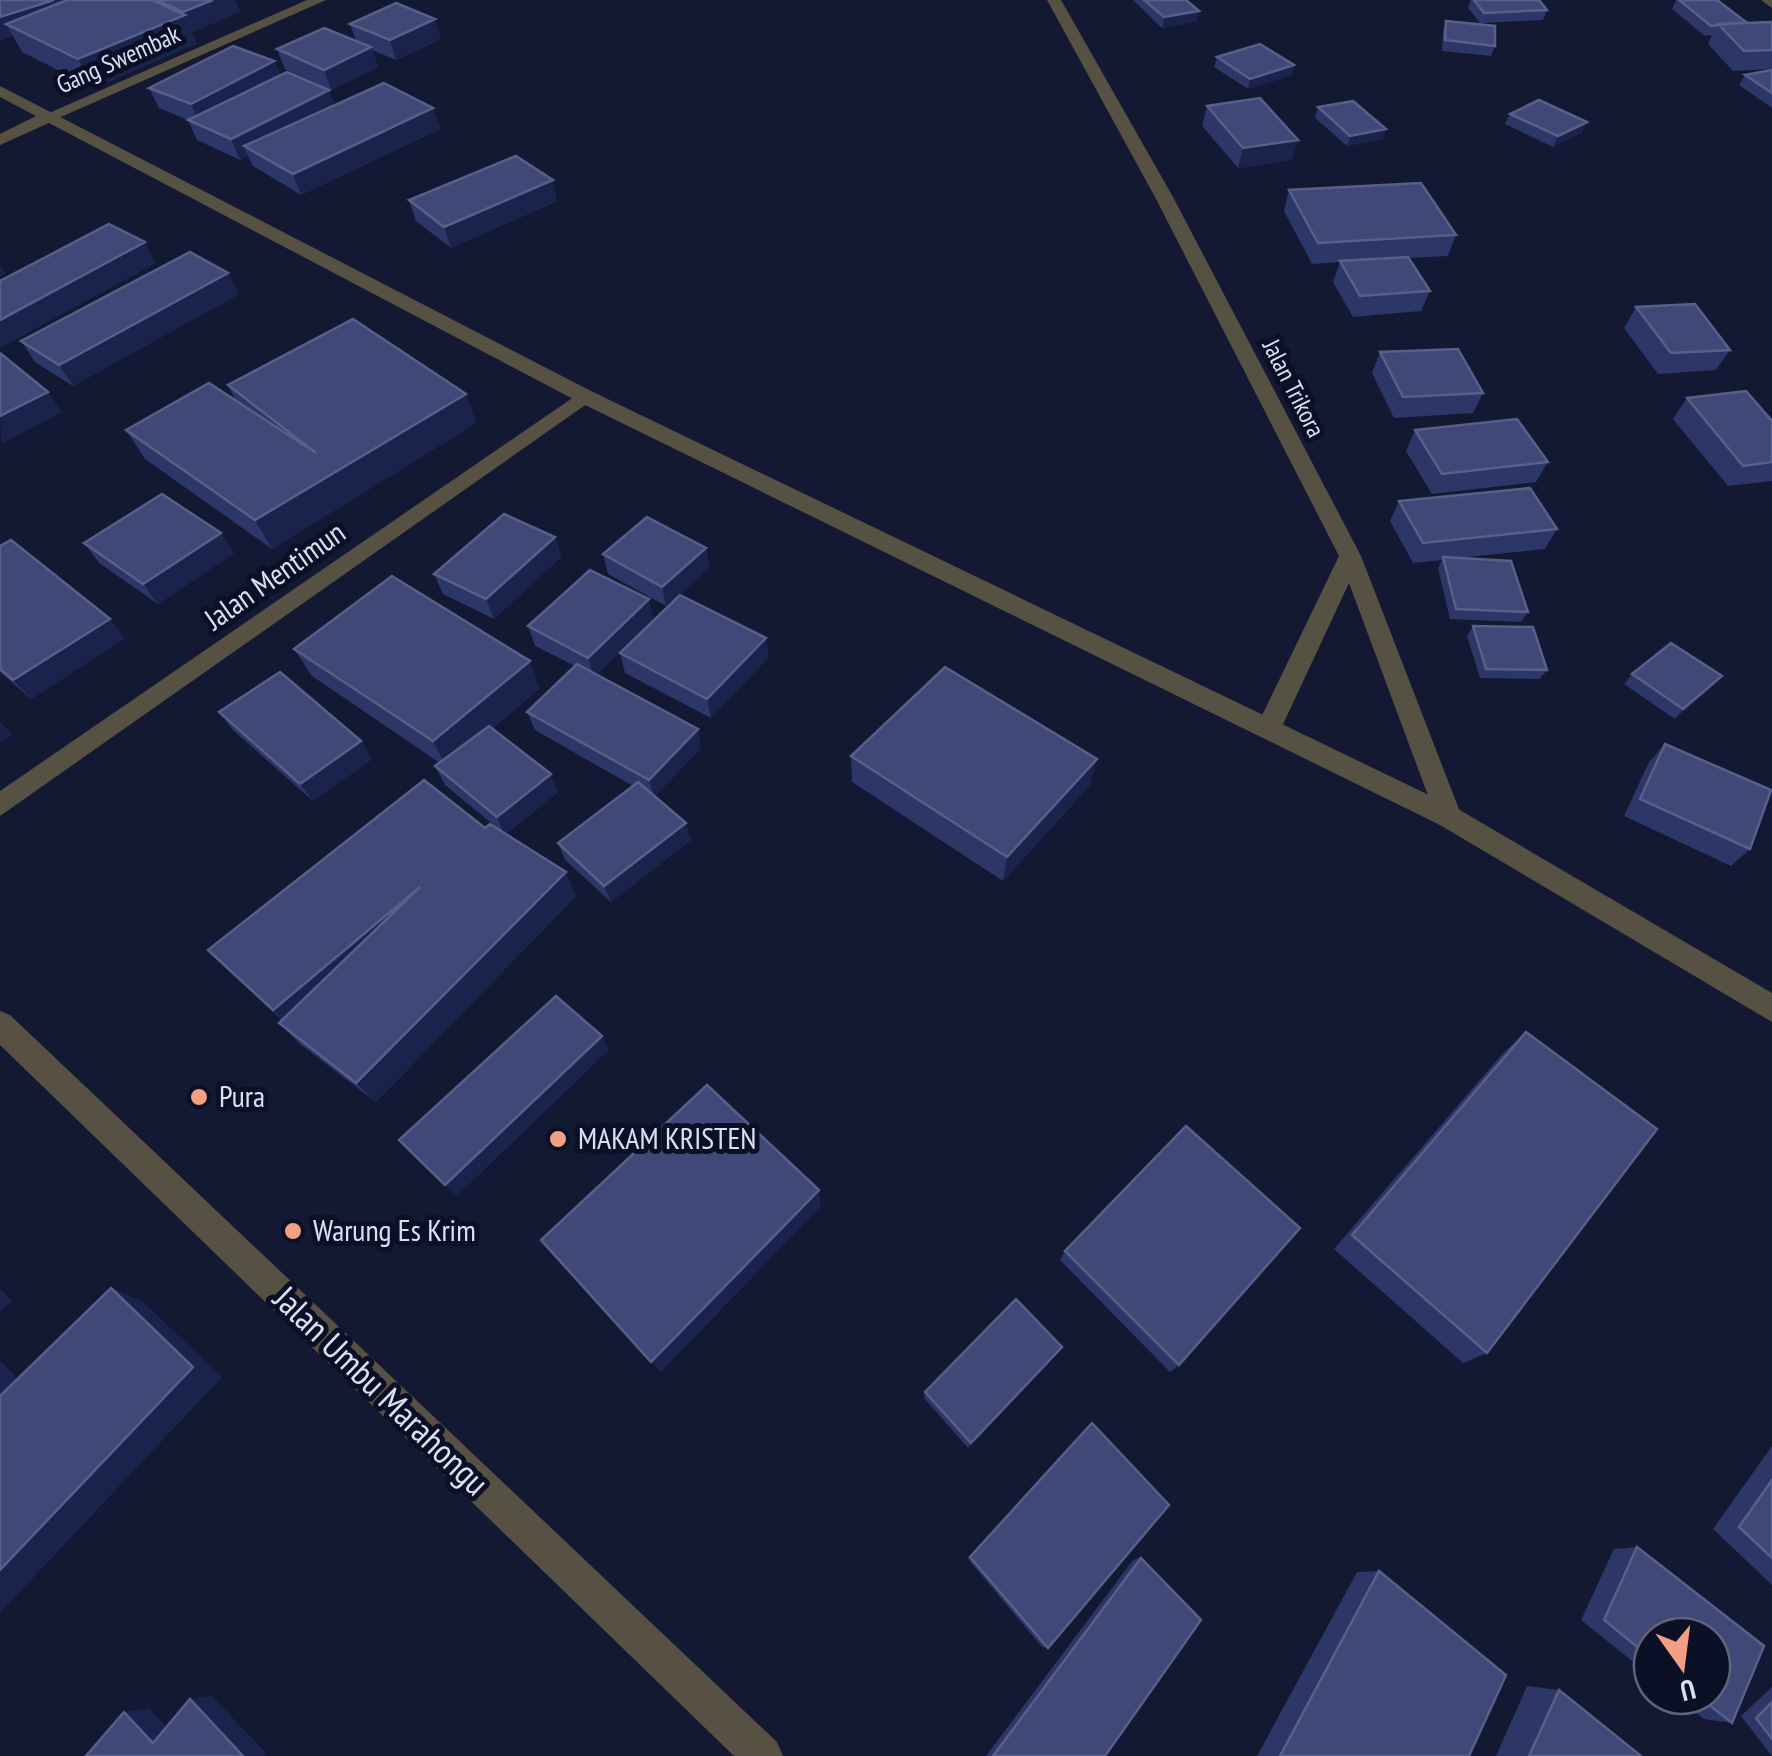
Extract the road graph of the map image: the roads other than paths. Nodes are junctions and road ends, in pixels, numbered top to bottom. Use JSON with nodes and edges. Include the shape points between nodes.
{"nodes":[{"id":1,"x":319,"y":0,"type":"edge"},
{"id":2,"x":1054,"y":0,"type":"edge"},
{"id":3,"x":0,"y":91,"type":"edge"},
{"id":4,"x":48,"y":117,"type":"junction"},
{"id":5,"x":0,"y":140,"type":"edge"},
{"id":6,"x":584,"y":396,"type":"junction"},
{"id":7,"x":1350,"y":556,"type":"junction"},
{"id":8,"x":1269,"y":728,"type":"junction"},
{"id":9,"x":0,"y":806,"type":"edge"},
{"id":10,"x":1449,"y":817,"type":"junction"},
{"id":11,"x":1772,"y":1009,"type":"edge"},
{"id":12,"x":0,"y":1025,"type":"edge"},
{"id":13,"x":763,"y":1756,"type":"edge"}],
"edges":[{"from":1,"to":4,"type":"street","name":"Gang Swembak"},
{"from":2,"to":7,"type":"street","name":"Jalan Trikora"},
{"from":3,"to":4,"type":"street"},
{"from":4,"to":5,"type":"street","name":"Gang Swembak"},
{"from":4,"to":6,"type":"street"},
{"from":6,"to":8,"type":"street"},
{"from":6,"to":9,"type":"street","name":"Jalan Mentimun"},
{"from":7,"to":8,"type":"street"},
{"from":7,"to":10,"type":"street","name":"Jalan Trikora"},
{"from":8,"to":10,"type":"street"},
{"from":10,"to":11,"type":"street"},
{"from":12,"to":13,"type":"street","name":"Jalan Umbu Marahongu"}]}
